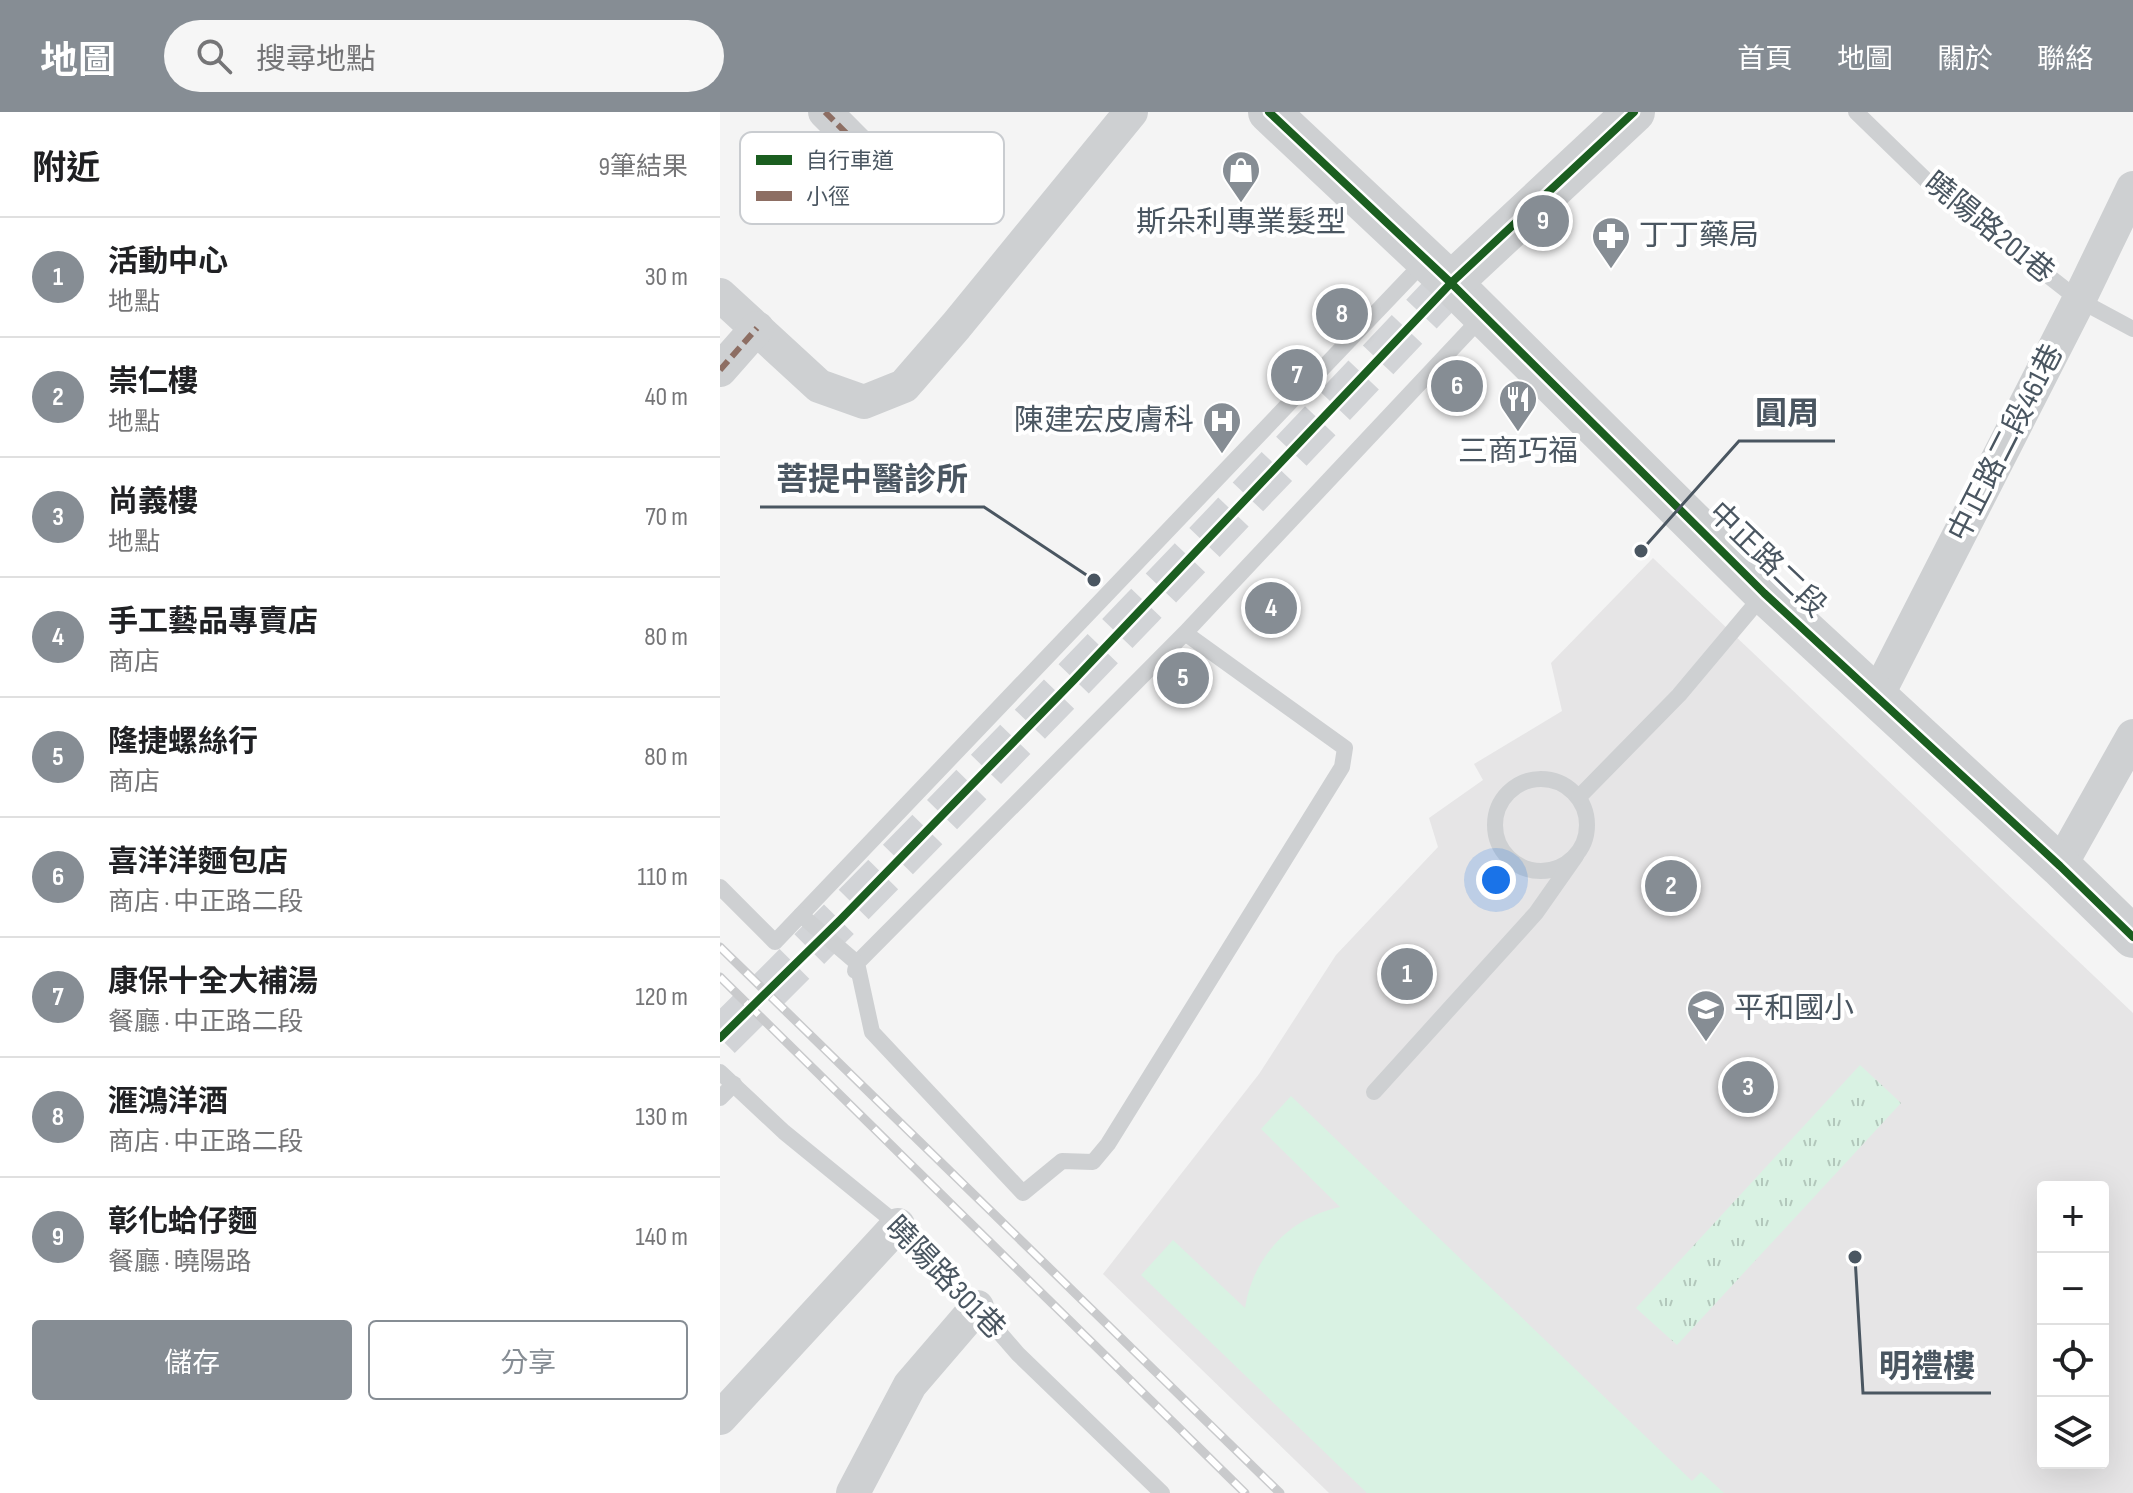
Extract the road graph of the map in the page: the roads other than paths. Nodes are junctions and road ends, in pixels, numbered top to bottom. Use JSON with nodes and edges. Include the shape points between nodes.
{"nodes":[{"id":1,"x":825,"y":112,"type":"edge"},
{"id":2,"x":1131,"y":112,"type":"edge"},
{"id":3,"x":1269,"y":112,"type":"edge"},
{"id":4,"x":1634,"y":112,"type":"edge"},
{"id":5,"x":1856,"y":112,"type":"edge"},
{"id":6,"x":845,"y":132,"type":"edge"},
{"id":7,"x":2133,"y":188,"type":"edge"},
{"id":8,"x":1439,"y":271,"type":"junction"},
{"id":9,"x":720,"y":295,"type":"edge"},
{"id":10,"x":2079,"y":300,"type":"junction"},
{"id":11,"x":1484,"y":315,"type":"junction"},
{"id":12,"x":757,"y":328,"type":"junction"},
{"id":13,"x":2133,"y":329,"type":"edge"},
{"id":14,"x":720,"y":370,"type":"edge"},
{"id":15,"x":1764,"y":593,"type":"junction"},
{"id":16,"x":1185,"y":633,"type":"junction"},
{"id":17,"x":1877,"y":696,"type":"junction"},
{"id":18,"x":2133,"y":736,"type":"edge"},
{"id":19,"x":1579,"y":797,"type":"junction"},
{"id":20,"x":1576,"y":856,"type":"junction"},
{"id":21,"x":2060,"y":866,"type":"junction"},
{"id":22,"x":720,"y":887,"type":"edge"},
{"id":23,"x":801,"y":915,"type":"junction"},
{"id":24,"x":2133,"y":937,"type":"edge"},
{"id":25,"x":855,"y":971,"type":"junction"},
{"id":26,"x":720,"y":1072,"type":"edge"},
{"id":27,"x":734,"y":1084,"type":"junction"},
{"id":28,"x":1374,"y":1092,"type":"dead end"},
{"id":29,"x":720,"y":1098,"type":"edge"},
{"id":30,"x":898,"y":1225,"type":"junction"},
{"id":31,"x":977,"y":1307,"type":"junction"},
{"id":32,"x":720,"y":1418,"type":"edge"},
{"id":33,"x":853,"y":1493,"type":"edge"},
{"id":34,"x":1162,"y":1493,"type":"edge"}],
"edges":[{"from":1,"to":6,"type":"street"},
{"from":2,"to":12,"type":"street","via":[[904,386],[864,402],[819,386]]},
{"from":3,"to":8,"type":"street","name":"中正路二段"},
{"from":4,"to":8,"type":"street"},
{"from":5,"to":10,"type":"lane","name":"曉陽路201巷","via":[[1926,180]]},
{"from":7,"to":10,"type":"street","name":"中正路二段461巷"},
{"from":8,"to":11,"type":"street","name":"中正路二段"},
{"from":8,"to":23,"type":"lane"},
{"from":9,"to":12,"type":"street"},
{"from":10,"to":13,"type":"lane","name":"曉陽路201巷"},
{"from":10,"to":17,"type":"street","name":"中正路二段461巷"},
{"from":11,"to":15,"type":"street","name":"中正路二段"},
{"from":11,"to":16,"type":"lane"},
{"from":12,"to":14,"type":"street"},
{"from":15,"to":17,"type":"street","name":"中正路二段"},
{"from":15,"to":19,"type":"lane","via":[[1679,695]]},
{"from":16,"to":25,"type":"lane"},
{"from":16,"to":25,"type":"lane","via":[[1345,748],[1342,767],[1093,1162],[1062,1161],[1023,1193],[872,1032]]},
{"from":17,"to":21,"type":"street","name":"中正路二段"},
{"from":18,"to":21,"type":"street"},
{"from":19,"to":20,"type":"lane","via":[[1588,821]]},
{"from":19,"to":20,"type":"lane","via":[[1556,780],[1528,780],[1505,796],[1495,822],[1502,850],[1523,868],[1551,871]]},
{"from":20,"to":28,"type":"lane","via":[[1536,913]]},
{"from":21,"to":24,"type":"street","name":"中正路二段"},
{"from":22,"to":23,"type":"lane","via":[[775,942]]},
{"from":23,"to":25,"type":"lane"},
{"from":26,"to":27,"type":"lane","name":"曉陽路301巷"},
{"from":27,"to":29,"type":"lane"},
{"from":27,"to":30,"type":"lane","name":"曉陽路301巷"},
{"from":30,"to":31,"type":"lane","name":"曉陽路301巷"},
{"from":30,"to":32,"type":"street"},
{"from":31,"to":33,"type":"street","via":[[910,1385]]},
{"from":31,"to":34,"type":"lane","name":"曉陽路301巷","via":[[1018,1354]]}]}
